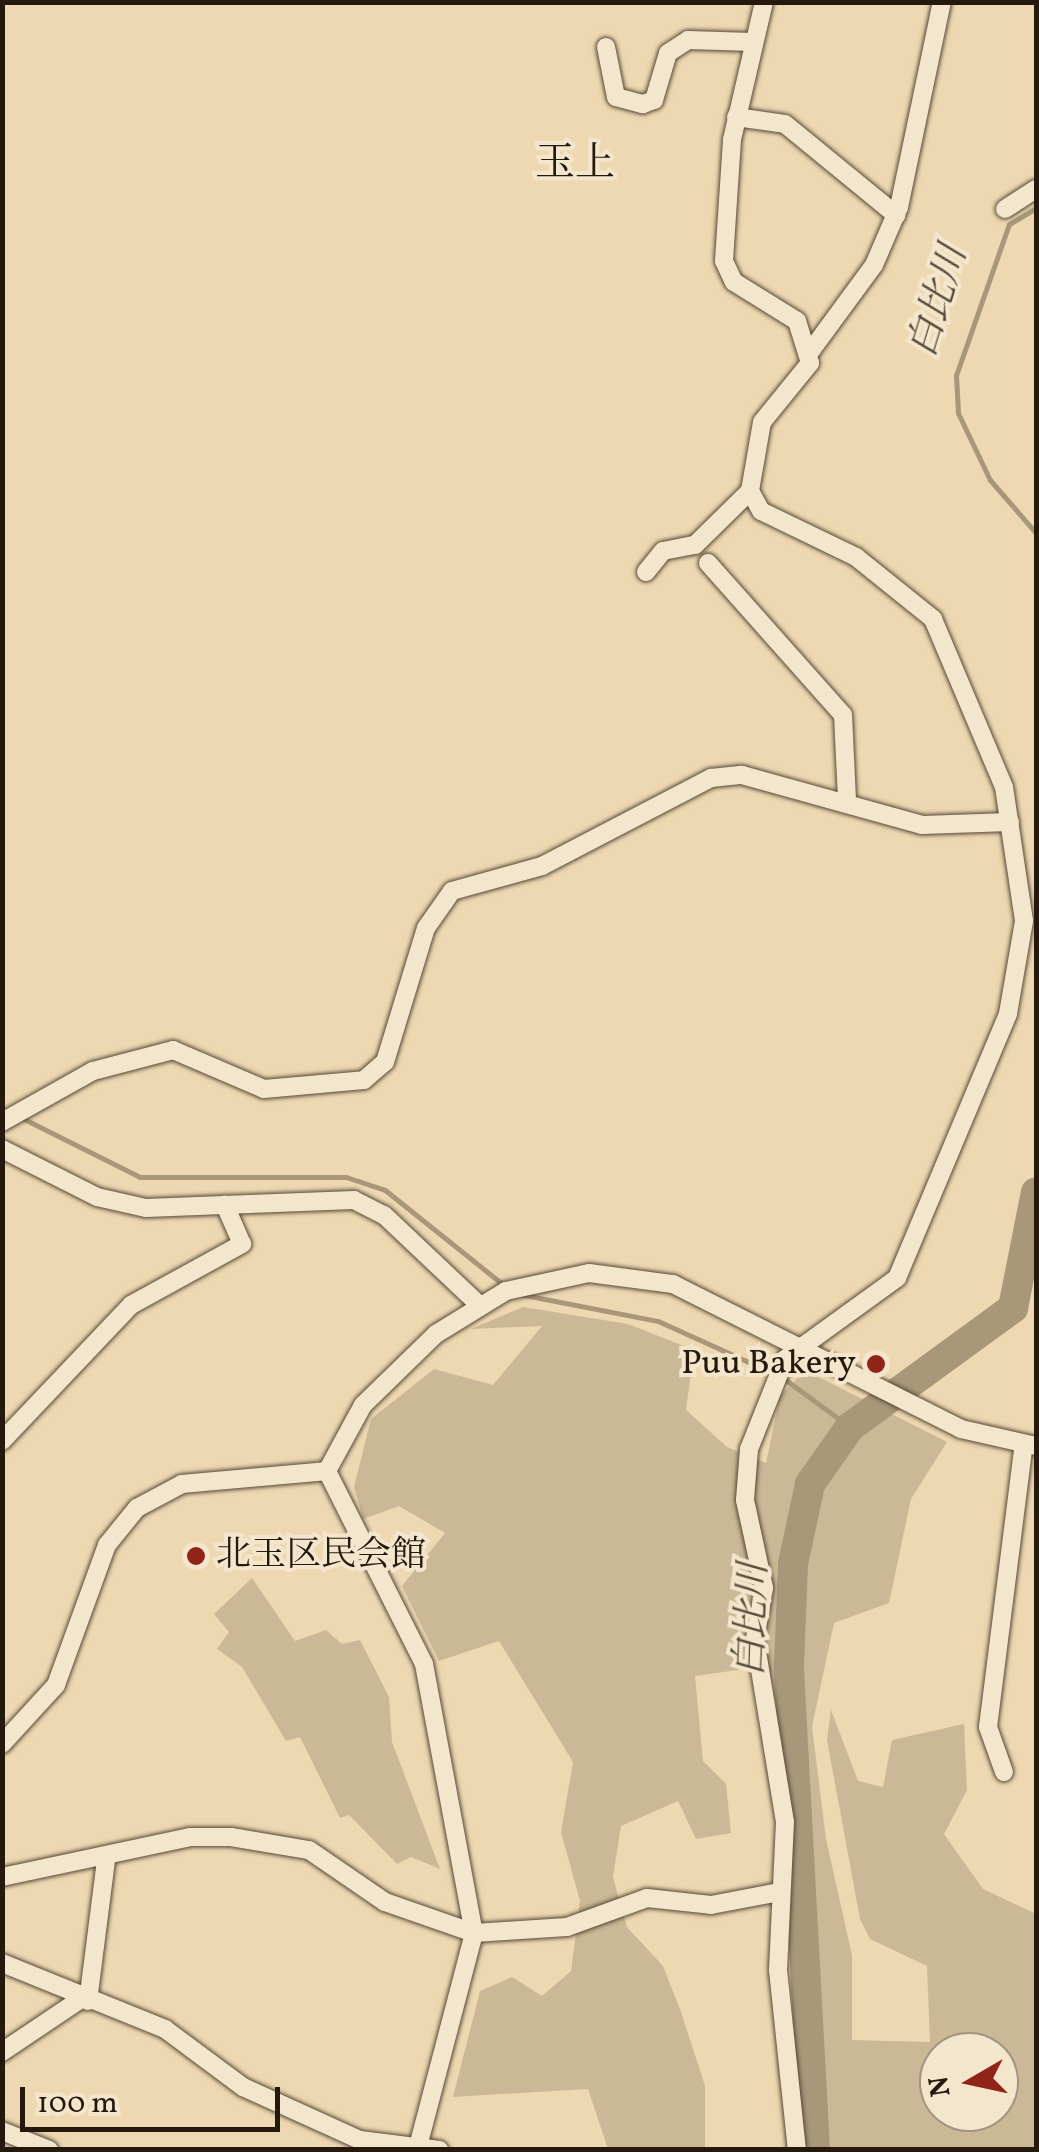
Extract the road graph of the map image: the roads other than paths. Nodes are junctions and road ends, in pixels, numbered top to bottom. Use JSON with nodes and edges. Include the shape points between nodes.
{"nodes":[{"id":1,"x":764,"y":2,"type":"edge"},
{"id":2,"x":942,"y":2,"type":"edge"},
{"id":3,"x":753,"y":42,"type":"junction"},
{"id":4,"x":606,"y":47,"type":"dead end"},
{"id":5,"x":736,"y":117,"type":"junction"},
{"id":6,"x":1036,"y":189,"type":"edge"},
{"id":7,"x":1005,"y":209,"type":"dead end"},
{"id":8,"x":896,"y":215,"type":"junction"},
{"id":9,"x":810,"y":352,"type":"junction"},
{"id":10,"x":750,"y":492,"type":"junction"},
{"id":11,"x":708,"y":563,"type":"dead end"},
{"id":12,"x":646,"y":572,"type":"dead end"},
{"id":13,"x":847,"y":801,"type":"junction"},
{"id":14,"x":1010,"y":822,"type":"junction"},
{"id":15,"x":2,"y":1122,"type":"edge"},
{"id":16,"x":2,"y":1149,"type":"edge"},
{"id":17,"x":225,"y":1205,"type":"junction"},
{"id":18,"x":484,"y":1301,"type":"junction"},
{"id":19,"x":792,"y":1354,"type":"junction"},
{"id":20,"x":2,"y":1441,"type":"edge"},
{"id":21,"x":1030,"y":1445,"type":"edge"},
{"id":22,"x":328,"y":1470,"type":"junction"},
{"id":23,"x":2,"y":1744,"type":"edge"},
{"id":24,"x":1004,"y":1772,"type":"dead end"},
{"id":25,"x":106,"y":1861,"type":"junction"},
{"id":26,"x":2,"y":1877,"type":"edge"},
{"id":27,"x":779,"y":1892,"type":"junction"},
{"id":28,"x":474,"y":1933,"type":"junction"},
{"id":29,"x":2,"y":1962,"type":"edge"},
{"id":30,"x":85,"y":2000,"type":"junction"},
{"id":31,"x":2,"y":2052,"type":"edge"},
{"id":32,"x":2,"y":2131,"type":"edge"},
{"id":33,"x":418,"y":2146,"type":"edge"},
{"id":34,"x":49,"y":2150,"type":"edge"},
{"id":35,"x":439,"y":2150,"type":"edge"},
{"id":36,"x":796,"y":2150,"type":"edge"}],
"edges":[{"from":1,"to":3,"type":"street"},
{"from":2,"to":8,"type":"street"},
{"from":3,"to":4,"type":"street","via":[[688,40],[668,54],[654,100],[643,104],[616,97]]},
{"from":3,"to":5,"type":"street"},
{"from":5,"to":8,"type":"street","via":[[785,124]]},
{"from":5,"to":9,"type":"street","via":[[724,261],[734,282],[797,320]]},
{"from":6,"to":7,"type":"street"},
{"from":8,"to":9,"type":"street","via":[[874,265]]},
{"from":9,"to":10,"type":"street","via":[[762,422]]},
{"from":10,"to":12,"type":"street","via":[[695,546],[663,550]]},
{"from":10,"to":14,"type":"street","via":[[761,511],[856,558],[933,619],[989,740]]},
{"from":11,"to":13,"type":"street","via":[[844,715]]},
{"from":13,"to":14,"type":"street","via":[[922,825]]},
{"from":13,"to":15,"type":"street","via":[[742,775],[711,778],[542,866],[452,891],[426,928],[385,1062],[364,1080],[264,1088],[173,1050],[93,1072]]},
{"from":14,"to":19,"type":"street","via":[[1024,921],[1008,1014],[897,1278]]},
{"from":16,"to":17,"type":"street","via":[[118,1204]]},
{"from":17,"to":18,"type":"street","via":[[314,1196],[371,1206]]},
{"from":17,"to":20,"type":"street","via":[[242,1244],[131,1305]]},
{"from":18,"to":19,"type":"street","via":[[526,1284],[589,1272],[653,1279]]},
{"from":18,"to":22,"type":"street","via":[[382,1381]]},
{"from":19,"to":21,"type":"street"},
{"from":19,"to":27,"type":"street","via":[[766,1390],[745,1500],[764,1588],[755,1640],[785,1822]]},
{"from":21,"to":24,"type":"street","via":[[988,1727]]},
{"from":22,"to":23,"type":"street","via":[[182,1484],[137,1508],[107,1545],[56,1686]]},
{"from":22,"to":28,"type":"street","via":[[424,1664]]},
{"from":25,"to":26,"type":"street"},
{"from":25,"to":28,"type":"street","via":[[190,1838],[309,1850],[385,1902]]},
{"from":25,"to":30,"type":"street"},
{"from":27,"to":28,"type":"street","via":[[711,1905],[646,1898],[567,1928]]},
{"from":27,"to":36,"type":"street"},
{"from":28,"to":33,"type":"street"},
{"from":29,"to":30,"type":"street"},
{"from":30,"to":31,"type":"street"},
{"from":30,"to":33,"type":"street","via":[[165,2029],[243,2086],[360,2140]]},
{"from":32,"to":34,"type":"street"},
{"from":33,"to":35,"type":"street"}]}
